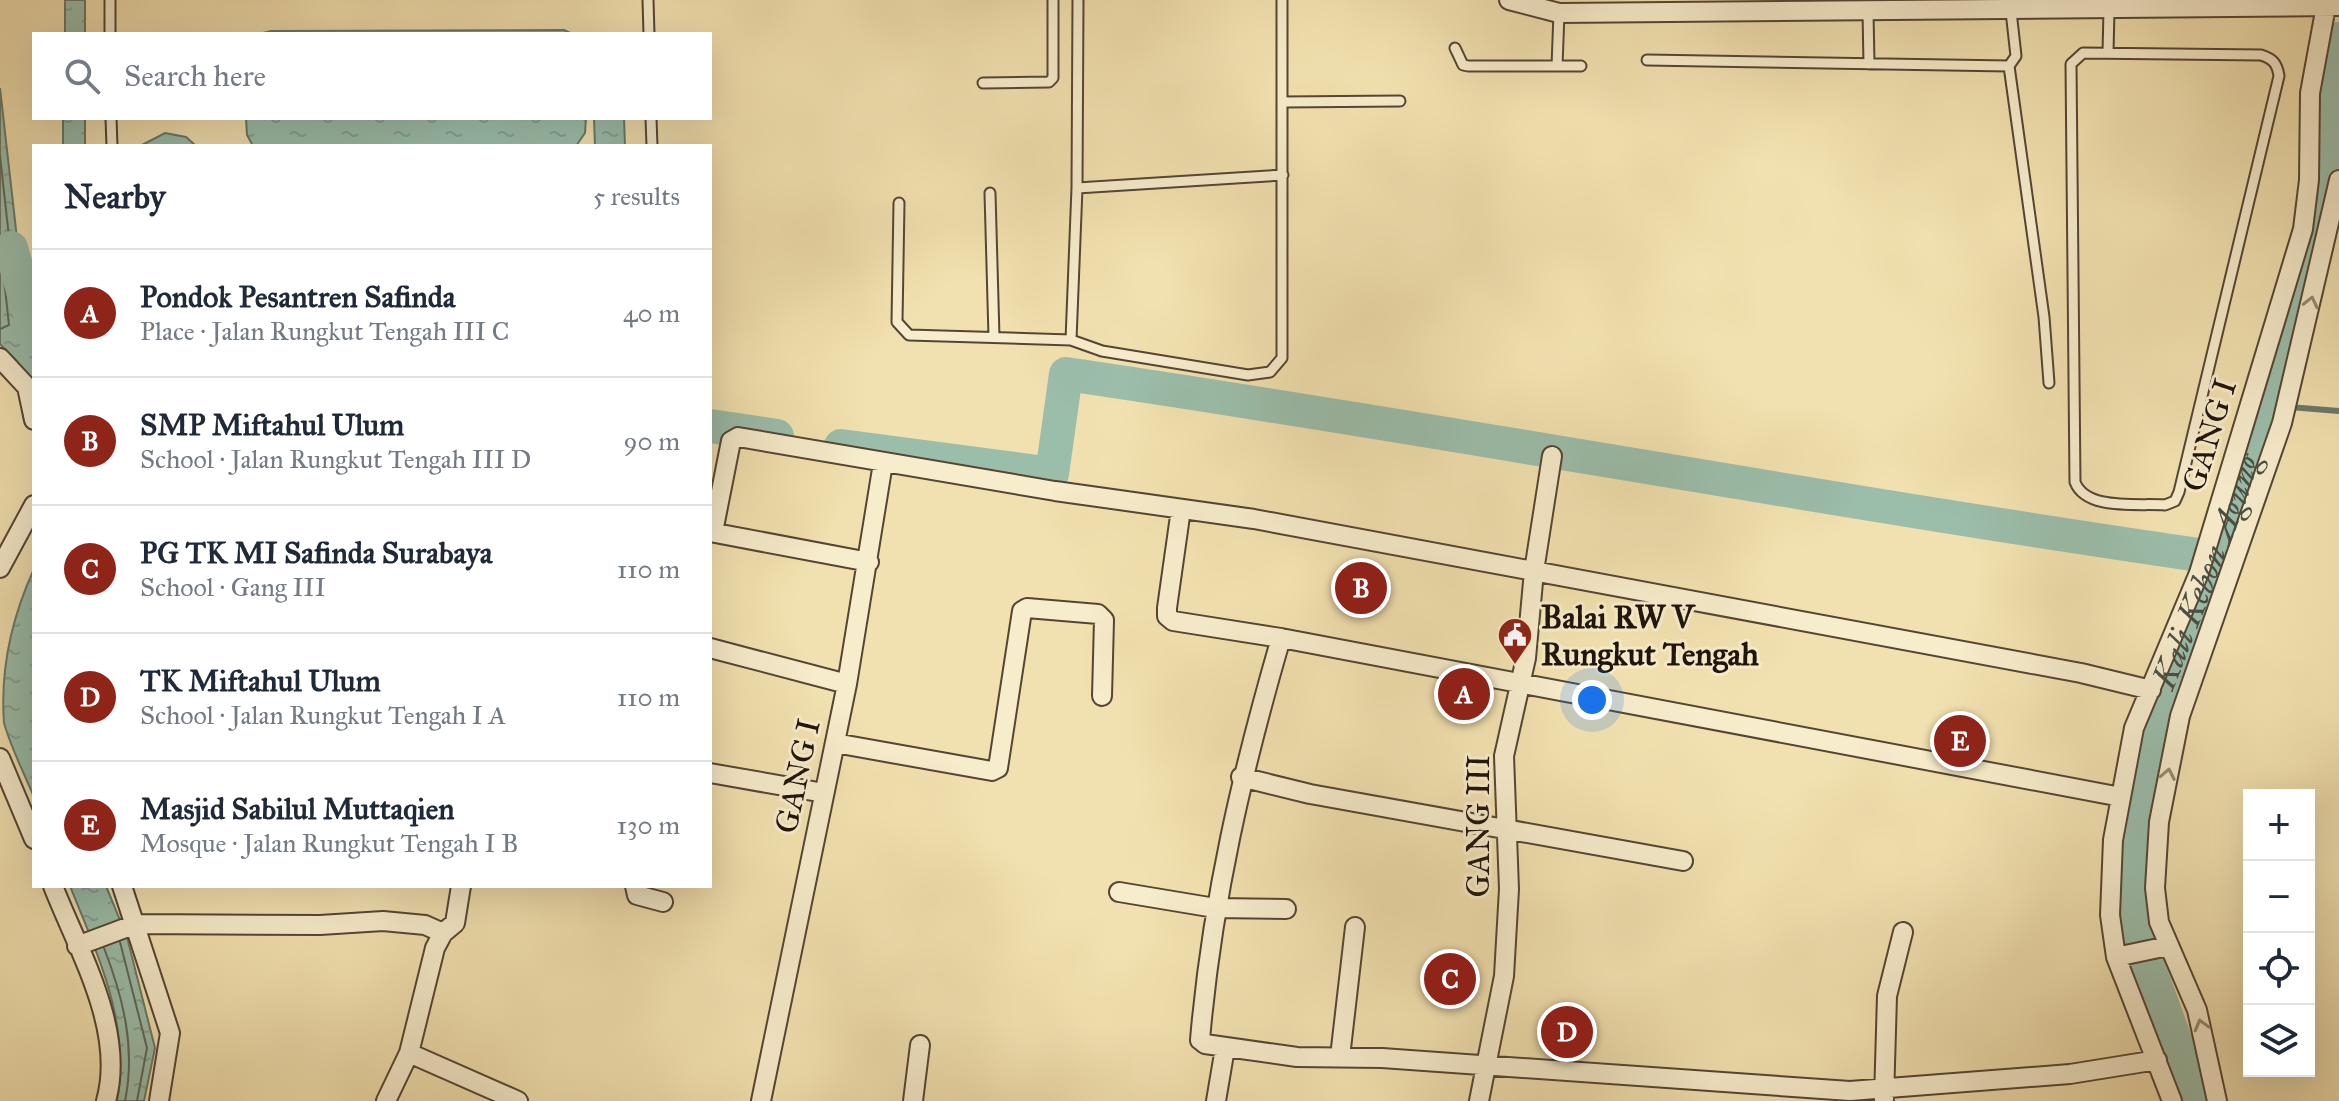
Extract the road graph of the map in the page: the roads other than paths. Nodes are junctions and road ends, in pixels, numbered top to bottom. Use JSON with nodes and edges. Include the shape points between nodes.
{"nodes":[{"id":1,"x":110,"y":0,"type":"edge"},
{"id":2,"x":648,"y":0,"type":"edge"},
{"id":3,"x":1053,"y":0,"type":"edge"},
{"id":4,"x":1078,"y":0,"type":"edge"},
{"id":5,"x":1282,"y":0,"type":"edge"},
{"id":6,"x":1509,"y":0,"type":"edge"},
{"id":7,"x":2334,"y":6,"type":"edge"},
{"id":8,"x":2109,"y":10,"type":"junction"},
{"id":9,"x":2011,"y":11,"type":"junction"},
{"id":10,"x":1868,"y":12,"type":"junction"},
{"id":11,"x":1559,"y":13,"type":"junction"},
{"id":12,"x":110,"y":32,"type":"edge"},
{"id":13,"x":649,"y":32,"type":"edge"},
{"id":14,"x":1455,"y":48,"type":"dead end"},
{"id":15,"x":2108,"y":53,"type":"junction"},
{"id":16,"x":1647,"y":60,"type":"dead end"},
{"id":17,"x":1869,"y":64,"type":"junction"},
{"id":18,"x":1557,"y":66,"type":"junction"},
{"id":19,"x":1581,"y":66,"type":"dead end"},
{"id":20,"x":2009,"y":66,"type":"junction"},
{"id":21,"x":983,"y":83,"type":"dead end"},
{"id":22,"x":1400,"y":101,"type":"dead end"},
{"id":23,"x":1283,"y":102,"type":"junction"},
{"id":24,"x":111,"y":120,"type":"edge"},
{"id":25,"x":651,"y":120,"type":"edge"},
{"id":26,"x":112,"y":144,"type":"edge"},
{"id":27,"x":652,"y":144,"type":"edge"},
{"id":28,"x":1283,"y":175,"type":"junction"},
{"id":29,"x":2339,"y":180,"type":"edge"},
{"id":30,"x":1077,"y":188,"type":"junction"},
{"id":31,"x":990,"y":193,"type":"dead end"},
{"id":32,"x":899,"y":203,"type":"dead end"},
{"id":33,"x":994,"y":337,"type":"junction"},
{"id":34,"x":1071,"y":340,"type":"junction"},
{"id":35,"x":0,"y":358,"type":"edge"},
{"id":36,"x":2049,"y":383,"type":"dead end"},
{"id":37,"x":32,"y":411,"type":"edge"},
{"id":38,"x":1552,"y":456,"type":"dead end"},
{"id":39,"x":883,"y":463,"type":"junction"},
{"id":40,"x":32,"y":509,"type":"edge"},
{"id":41,"x":1181,"y":509,"type":"junction"},
{"id":42,"x":712,"y":532,"type":"edge"},
{"id":43,"x":869,"y":562,"type":"junction"},
{"id":44,"x":0,"y":568,"type":"edge"},
{"id":45,"x":1534,"y":571,"type":"junction"},
{"id":46,"x":1281,"y":638,"type":"junction"},
{"id":47,"x":712,"y":649,"type":"edge"},
{"id":48,"x":847,"y":684,"type":"junction"},
{"id":49,"x":1520,"y":684,"type":"junction"},
{"id":50,"x":2151,"y":690,"type":"junction"},
{"id":51,"x":1102,"y":696,"type":"dead end"},
{"id":52,"x":2147,"y":710,"type":"junction"},
{"id":53,"x":2175,"y":715,"type":"junction"},
{"id":54,"x":835,"y":743,"type":"junction"},
{"id":55,"x":0,"y":758,"type":"edge"},
{"id":56,"x":712,"y":773,"type":"edge"},
{"id":57,"x":1241,"y":777,"type":"junction"},
{"id":58,"x":824,"y":793,"type":"junction"},
{"id":59,"x":2121,"y":797,"type":"junction"},
{"id":60,"x":1506,"y":830,"type":"junction"},
{"id":61,"x":32,"y":834,"type":"edge"},
{"id":62,"x":1683,"y":861,"type":"dead end"},
{"id":63,"x":54,"y":888,"type":"edge"},
{"id":64,"x":123,"y":888,"type":"edge"},
{"id":65,"x":461,"y":888,"type":"edge"},
{"id":66,"x":635,"y":888,"type":"edge"},
{"id":67,"x":1119,"y":892,"type":"dead end"},
{"id":68,"x":663,"y":902,"type":"dead end"},
{"id":69,"x":1215,"y":908,"type":"junction"},
{"id":70,"x":1286,"y":909,"type":"dead end"},
{"id":71,"x":132,"y":925,"type":"junction"},
{"id":72,"x":1355,"y":927,"type":"dead end"},
{"id":73,"x":1903,"y":932,"type":"dead end"},
{"id":74,"x":443,"y":933,"type":"junction"},
{"id":75,"x":84,"y":944,"type":"junction"},
{"id":76,"x":2168,"y":946,"type":"junction"},
{"id":77,"x":2122,"y":956,"type":"junction"},
{"id":78,"x":920,"y":1045,"type":"dead end"},
{"id":79,"x":1225,"y":1048,"type":"junction"},
{"id":80,"x":409,"y":1053,"type":"junction"},
{"id":81,"x":1340,"y":1057,"type":"junction"},
{"id":82,"x":2157,"y":1060,"type":"junction"},
{"id":83,"x":1488,"y":1066,"type":"junction"},
{"id":84,"x":1884,"y":1095,"type":"edge"},
{"id":85,"x":106,"y":1101,"type":"edge"},
{"id":86,"x":159,"y":1101,"type":"edge"},
{"id":87,"x":386,"y":1101,"type":"edge"},
{"id":88,"x":518,"y":1101,"type":"edge"},
{"id":89,"x":761,"y":1101,"type":"edge"},
{"id":90,"x":913,"y":1101,"type":"edge"},
{"id":91,"x":1216,"y":1101,"type":"edge"},
{"id":92,"x":1479,"y":1101,"type":"edge"},
{"id":93,"x":2172,"y":1101,"type":"edge"},
{"id":94,"x":2217,"y":1101,"type":"edge"}],
"edges":[{"from":1,"to":12,"type":"lane"},
{"from":2,"to":13,"type":"lane"},
{"from":3,"to":21,"type":"lane","via":[[1053,78]]},
{"from":4,"to":30,"type":"lane"},
{"from":5,"to":23,"type":"lane"},
{"from":6,"to":11,"type":"street"},
{"from":7,"to":8,"type":"street"},
{"from":7,"to":50,"type":"street","name":"GANG I","via":[[2310,93],[2306,215],[2199,573]]},
{"from":8,"to":9,"type":"street"},
{"from":8,"to":15,"type":"lane"},
{"from":9,"to":10,"type":"street"},
{"from":9,"to":20,"type":"lane","via":[[2016,56]]},
{"from":10,"to":11,"type":"street"},
{"from":10,"to":17,"type":"lane"},
{"from":11,"to":18,"type":"lane"},
{"from":14,"to":18,"type":"lane","via":[[1468,66]]},
{"from":15,"to":15,"type":"lane","via":[[2261,55],[2275,62],[2279,76],[2179,492],[2165,505],[2091,500],[2080,494],[2075,482],[2071,64],[2083,53]]},
{"from":16,"to":17,"type":"lane"},
{"from":17,"to":20,"type":"lane"},
{"from":18,"to":19,"type":"lane"},
{"from":20,"to":36,"type":"lane"},
{"from":22,"to":23,"type":"lane"},
{"from":23,"to":28,"type":"lane"},
{"from":24,"to":26,"type":"lane"},
{"from":25,"to":27,"type":"lane"},
{"from":28,"to":30,"type":"lane"},
{"from":28,"to":34,"type":"lane","via":[[1282,358],[1275,369],[1248,375],[1102,351]]},
{"from":53,"to":29,"type":"street","one_way":true,"via":[[2282,423]]},
{"from":30,"to":34,"type":"lane"},
{"from":31,"to":33,"type":"lane"},
{"from":32,"to":33,"type":"lane","via":[[897,322],[902,331]]},
{"from":33,"to":34,"type":"lane"},
{"from":35,"to":37,"type":"street","via":[[27,387]]},
{"from":38,"to":45,"type":"street","name":"GANG III"},
{"from":39,"to":41,"type":"street"},
{"from":39,"to":42,"type":"street","via":[[735,437]]},
{"from":39,"to":43,"type":"street","name":"GANG I"},
{"from":40,"to":44,"type":"street"},
{"from":41,"to":45,"type":"street"},
{"from":41,"to":46,"type":"street","via":[[1167,616]]},
{"from":42,"to":43,"type":"street"},
{"from":43,"to":48,"type":"street","name":"GANG I"},
{"from":45,"to":49,"type":"street","name":"GANG III"},
{"from":45,"to":50,"type":"street"},
{"from":46,"to":49,"type":"street"},
{"from":46,"to":57,"type":"street"},
{"from":47,"to":48,"type":"street"},
{"from":48,"to":54,"type":"street","name":"GANG I"},
{"from":49,"to":59,"type":"street"},
{"from":49,"to":60,"type":"street","name":"GANG III","via":[[1503,765]]},
{"from":50,"to":52,"type":"street","name":"GANG I"},
{"from":51,"to":54,"type":"street","via":[[1104,620],[1098,614],[1027,608],[1022,611],[995,770]]},
{"from":52,"to":53,"type":"street"},
{"from":52,"to":59,"type":"street","name":"GANG I","via":[[2133,734]]},
{"from":76,"to":53,"type":"street","one_way":true,"via":[[2159,922],[2156,875]]},
{"from":54,"to":58,"type":"street","name":"GANG I"},
{"from":55,"to":61,"type":"street"},
{"from":56,"to":58,"type":"street"},
{"from":57,"to":60,"type":"street"},
{"from":57,"to":69,"type":"street"},
{"from":58,"to":89,"type":"street","name":"GANG I"},
{"from":59,"to":77,"type":"street","name":"GANG I","via":[[2109,876]]},
{"from":60,"to":62,"type":"street"},
{"from":60,"to":83,"type":"street","name":"GANG III","via":[[1504,976]]},
{"from":63,"to":75,"type":"street"},
{"from":64,"to":71,"type":"street"},
{"from":65,"to":74,"type":"street","via":[[455,923]]},
{"from":66,"to":68,"type":"street","via":[[637,895]]},
{"from":67,"to":69,"type":"street"},
{"from":69,"to":70,"type":"street"},
{"from":69,"to":79,"type":"street","via":[[1200,1040]]},
{"from":71,"to":74,"type":"street","via":[[383,921],[425,925]]},
{"from":71,"to":75,"type":"street"},
{"from":71,"to":86,"type":"street","via":[[170,1033]]},
{"from":72,"to":81,"type":"street"},
{"from":73,"to":84,"type":"street","via":[[1887,996]]},
{"from":74,"to":80,"type":"street"},
{"from":75,"to":85,"type":"street","via":[[110,1041]]},
{"from":76,"to":77,"type":"street"},
{"from":94,"to":76,"type":"street","one_way":true,"via":[[2197,1010]]},
{"from":77,"to":82,"type":"street","name":"GANG I"},
{"from":78,"to":90,"type":"street"},
{"from":79,"to":81,"type":"street"},
{"from":79,"to":91,"type":"street"},
{"from":80,"to":87,"type":"street"},
{"from":80,"to":88,"type":"street"},
{"from":81,"to":83,"type":"street"},
{"from":82,"to":84,"type":"street"},
{"from":82,"to":93,"type":"street","name":"GANG I"},
{"from":83,"to":84,"type":"street"},
{"from":83,"to":92,"type":"street","name":"GANG III"}]}
